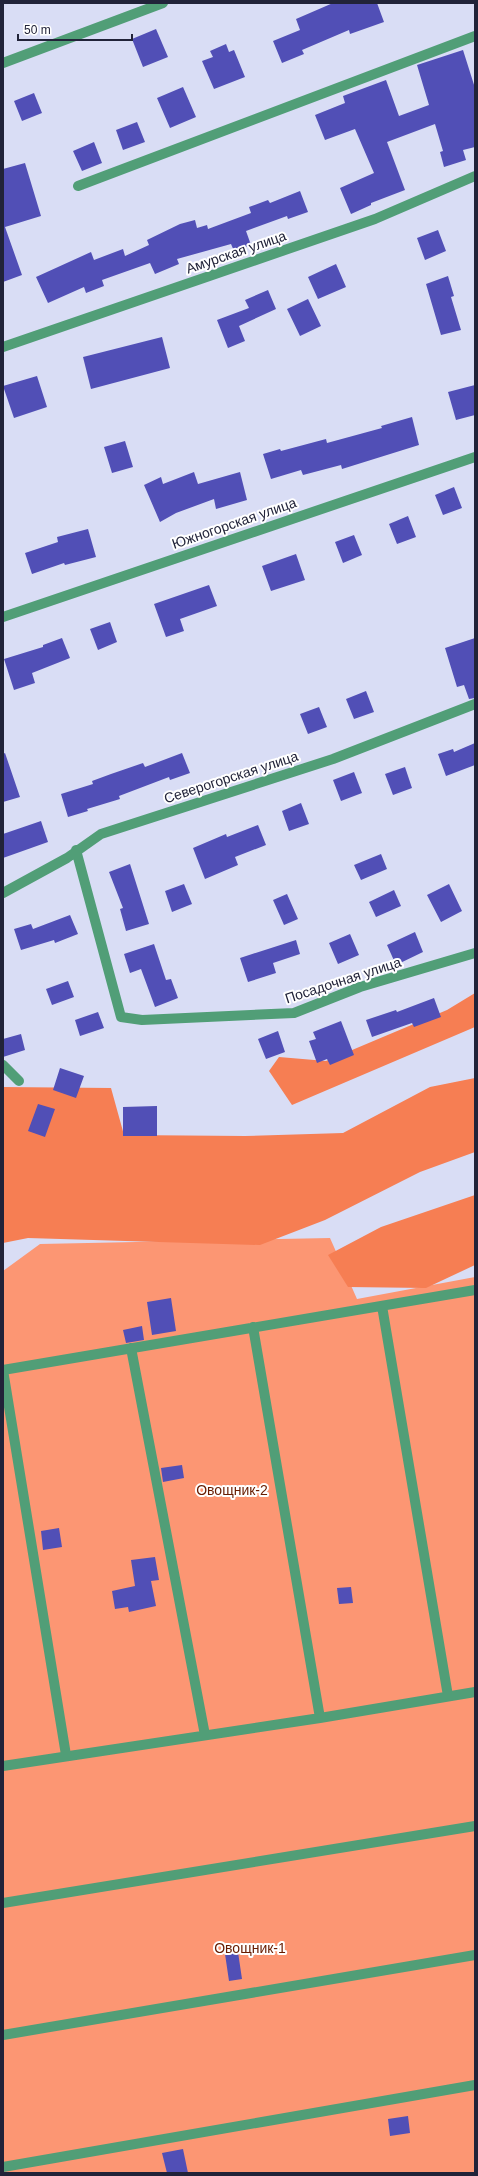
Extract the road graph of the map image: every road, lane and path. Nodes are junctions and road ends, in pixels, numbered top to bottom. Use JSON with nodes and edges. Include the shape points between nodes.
{"nodes":[{"id":1,"x":163,"y":3,"type":"edge"},
{"id":2,"x":475,"y":36,"type":"edge"},
{"id":3,"x":3,"y":63,"type":"edge"},
{"id":4,"x":475,"y":176,"type":"edge"},
{"id":5,"x":78,"y":186,"type":"dead end"},
{"id":6,"x":3,"y":347,"type":"edge"},
{"id":7,"x":475,"y":457,"type":"edge"},
{"id":8,"x":3,"y":617,"type":"edge"},
{"id":9,"x":475,"y":704,"type":"edge"},
{"id":10,"x":76,"y":850,"type":"junction"},
{"id":11,"x":3,"y":893,"type":"edge"},
{"id":12,"x":475,"y":953,"type":"edge"},
{"id":13,"x":3,"y":1065,"type":"edge"},
{"id":14,"x":19,"y":1081,"type":"dead end"},
{"id":15,"x":475,"y":1290,"type":"edge"},
{"id":16,"x":382,"y":1306,"type":"junction"},
{"id":17,"x":253,"y":1328,"type":"junction"},
{"id":18,"x":131,"y":1348,"type":"junction"},
{"id":19,"x":3,"y":1370,"type":"edge"},
{"id":20,"x":475,"y":1692,"type":"edge"},
{"id":21,"x":448,"y":1696,"type":"junction"},
{"id":22,"x":320,"y":1718,"type":"junction"},
{"id":23,"x":205,"y":1735,"type":"junction"},
{"id":24,"x":66,"y":1755,"type":"junction"},
{"id":25,"x":3,"y":1766,"type":"edge"},
{"id":26,"x":475,"y":1826,"type":"edge"},
{"id":27,"x":3,"y":1903,"type":"edge"},
{"id":28,"x":475,"y":1956,"type":"edge"},
{"id":29,"x":3,"y":2035,"type":"edge"},
{"id":30,"x":475,"y":2085,"type":"edge"},
{"id":31,"x":3,"y":2167,"type":"edge"}],
"edges":[{"from":1,"to":3,"type":"street"},
{"from":2,"to":5,"type":"street"},
{"from":4,"to":6,"type":"street","name":"Амурская улица","via":[[375,219]]},
{"from":7,"to":8,"type":"street","name":"Южногорская улица"},
{"from":9,"to":10,"type":"street","name":"Северогорская улица","via":[[333,759],[101,834]]},
{"from":10,"to":11,"type":"street","name":"Северогорская улица","via":[[67,858]]},
{"from":10,"to":12,"type":"street","name":"Посадочная улица","via":[[121,1016],[142,1020],[294,1013],[360,987]]},
{"from":13,"to":14,"type":"street"},
{"from":15,"to":16,"type":"street"},
{"from":16,"to":17,"type":"street"},
{"from":16,"to":21,"type":"street"},
{"from":17,"to":18,"type":"street"},
{"from":17,"to":22,"type":"street"},
{"from":18,"to":19,"type":"street"},
{"from":18,"to":23,"type":"street"},
{"from":19,"to":24,"type":"street"},
{"from":20,"to":21,"type":"street"},
{"from":21,"to":22,"type":"street"},
{"from":22,"to":23,"type":"street"},
{"from":23,"to":24,"type":"street"},
{"from":24,"to":25,"type":"street"},
{"from":26,"to":27,"type":"street"},
{"from":28,"to":29,"type":"street"},
{"from":30,"to":31,"type":"street"}]}
